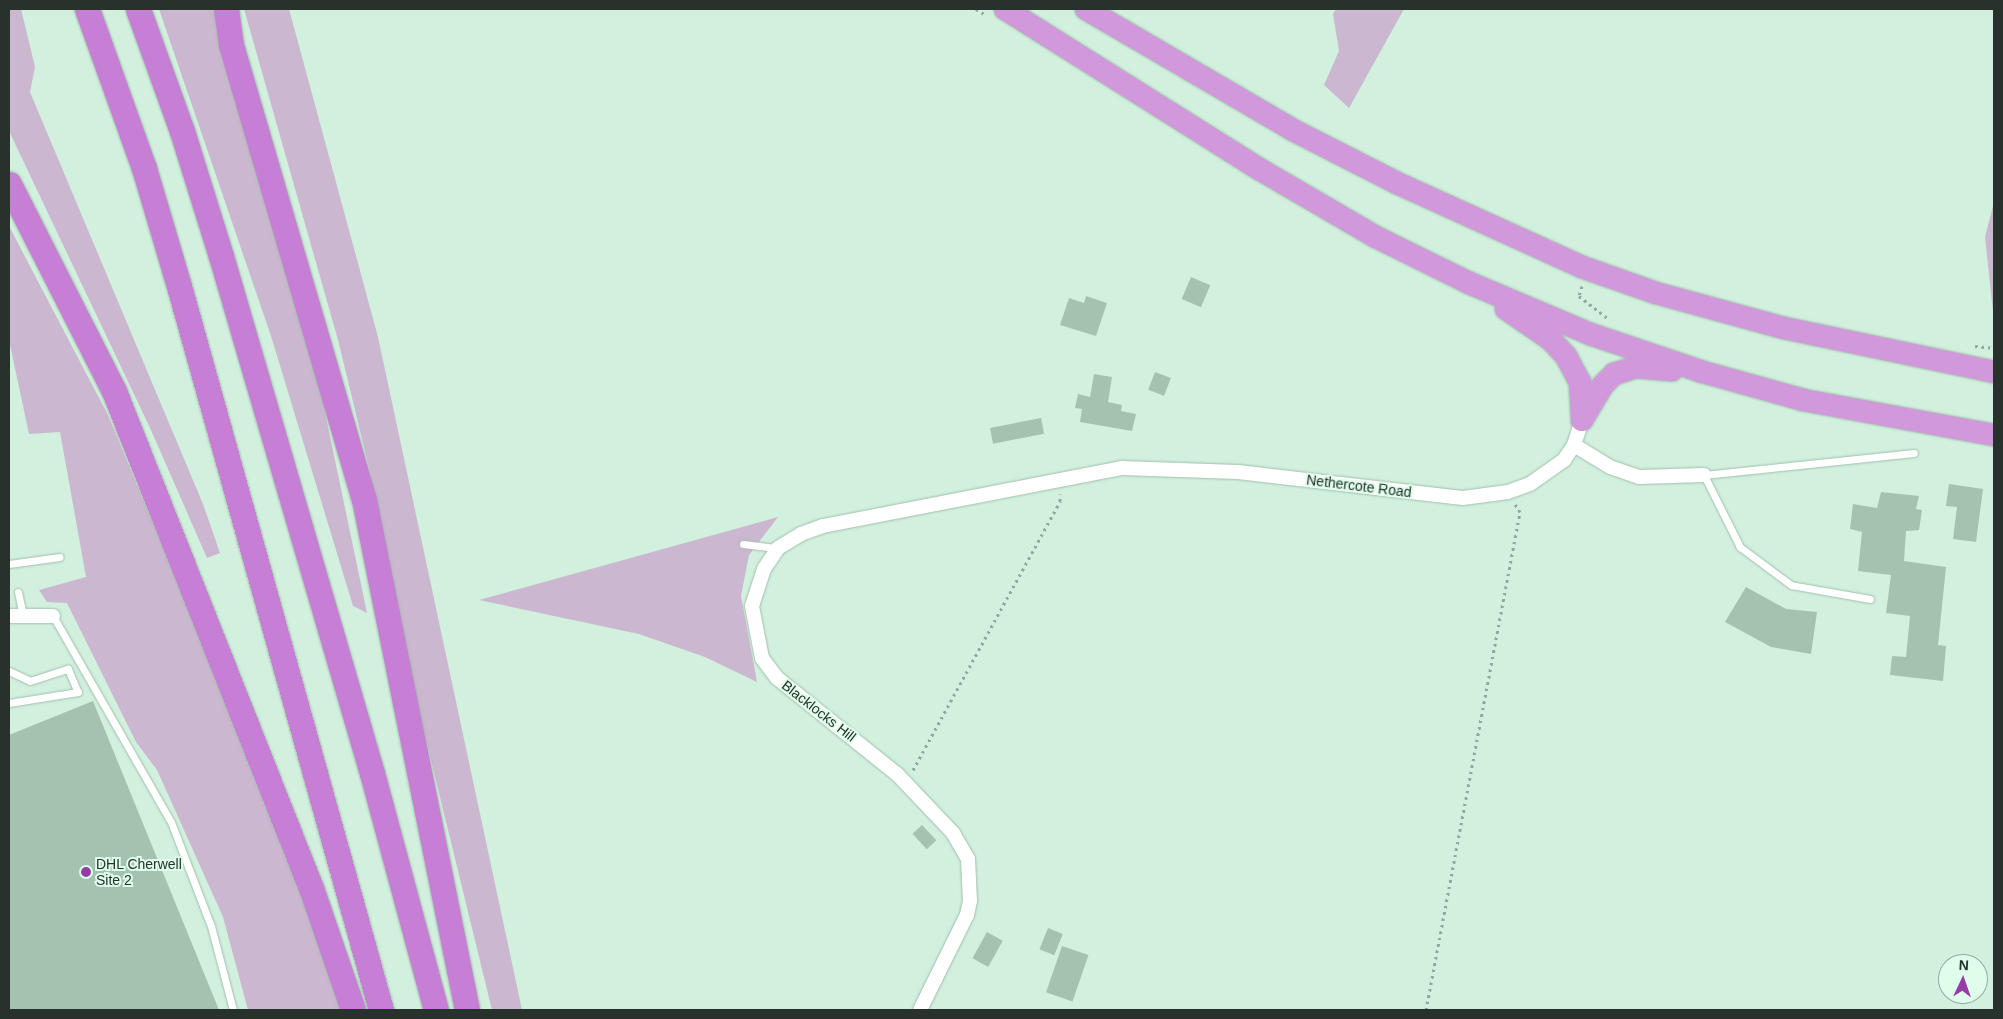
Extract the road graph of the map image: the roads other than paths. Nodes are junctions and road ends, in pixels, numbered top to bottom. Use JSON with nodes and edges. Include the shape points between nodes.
{"nodes":[{"id":1,"x":88,"y":9,"type":"edge"},
{"id":2,"x":138,"y":9,"type":"edge"},
{"id":3,"x":226,"y":9,"type":"edge"},
{"id":4,"x":1086,"y":9,"type":"edge"},
{"id":5,"x":998,"y":14,"type":"edge"},
{"id":6,"x":9,"y":184,"type":"edge"},
{"id":7,"x":1467,"y":282,"type":"junction"},
{"id":8,"x":1827,"y":339,"type":"junction"},
{"id":9,"x":1994,"y":361,"type":"edge"},
{"id":10,"x":1703,"y":372,"type":"junction"},
{"id":11,"x":1994,"y":372,"type":"edge"},
{"id":12,"x":1582,"y":420,"type":"junction"},
{"id":13,"x":1994,"y":435,"type":"edge"},
{"id":14,"x":1574,"y":445,"type":"junction"},
{"id":15,"x":1914,"y":453,"type":"dead end"},
{"id":16,"x":1124,"y":468,"type":"joint"},
{"id":17,"x":1704,"y":474,"type":"junction"},
{"id":18,"x":743,"y":544,"type":"dead end"},
{"id":19,"x":778,"y":548,"type":"junction"},
{"id":20,"x":60,"y":557,"type":"dead end"},
{"id":21,"x":9,"y":564,"type":"edge"},
{"id":22,"x":18,"y":592,"type":"dead end"},
{"id":23,"x":1870,"y":599,"type":"dead end"},
{"id":24,"x":16,"y":616,"type":"edge"},
{"id":25,"x":53,"y":616,"type":"joint"},
{"id":26,"x":9,"y":671,"type":"edge"},
{"id":27,"x":9,"y":704,"type":"edge"},
{"id":28,"x":233,"y":1010,"type":"edge"},
{"id":29,"x":353,"y":1010,"type":"edge"},
{"id":30,"x":381,"y":1010,"type":"edge"},
{"id":31,"x":436,"y":1010,"type":"edge"},
{"id":32,"x":467,"y":1010,"type":"edge"},
{"id":33,"x":920,"y":1010,"type":"edge"}],
"edges":[{"from":1,"to":30,"type":"highway","via":[[144,168],[180,286]]},
{"from":2,"to":31,"type":"highway","via":[[182,131],[221,256],[370,764]]},
{"from":3,"to":32,"type":"highway","via":[[231,45],[364,499]]},
{"from":4,"to":8,"type":"highway","via":[[1293,130],[1501,232],[1624,283]]},
{"from":5,"to":7,"type":"highway","via":[[1376,237]]},
{"from":6,"to":29,"type":"highway","via":[[114,391],[311,888]]},
{"from":7,"to":10,"type":"highway","via":[[1590,334]]},
{"from":7,"to":12,"type":"highway","via":[[1550,339],[1566,356],[1580,382]]},
{"from":8,"to":9,"type":"highway"},
{"from":8,"to":11,"type":"highway"},
{"from":10,"to":12,"type":"highway","via":[[1635,367],[1614,374]]},
{"from":10,"to":13,"type":"highway","via":[[1803,400]]},
{"from":12,"to":14,"type":"street","name":"Nethercote Road"},
{"from":14,"to":16,"type":"street","name":"Nethercote Road","via":[[1564,460],[1530,484],[1508,492],[1463,498],[1238,472]]},
{"from":14,"to":17,"type":"street","via":[[1610,467],[1639,477]]},
{"from":15,"to":17,"type":"lane"},
{"from":16,"to":19,"type":"street","name":"Blacklocks Hill","via":[[823,526]]},
{"from":17,"to":23,"type":"lane","via":[[1740,547],[1791,584]]},
{"from":18,"to":19,"type":"lane"},
{"from":19,"to":33,"type":"street","name":"Blacklocks Hill","via":[[764,569],[752,606],[762,658],[777,678],[904,781],[954,833],[968,859],[967,915]]},
{"from":20,"to":21,"type":"lane"},
{"from":22,"to":24,"type":"lane"},
{"from":24,"to":25,"type":"street"},
{"from":25,"to":28,"type":"lane","via":[[171,822],[211,926]]},
{"from":26,"to":27,"type":"lane","via":[[30,682],[68,669],[78,692]]}]}
